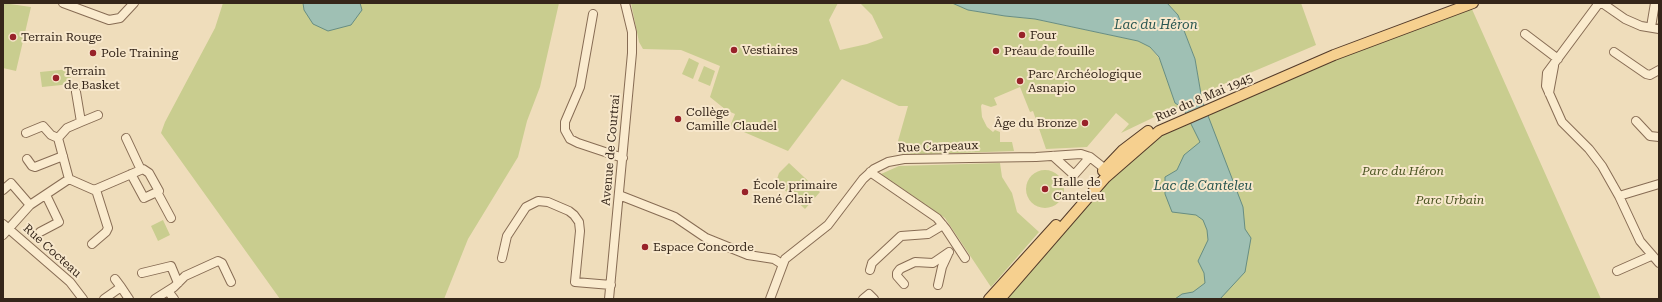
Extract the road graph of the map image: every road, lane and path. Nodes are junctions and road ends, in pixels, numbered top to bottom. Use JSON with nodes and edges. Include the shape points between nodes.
{"nodes":[{"id":1,"x":63,"y":3,"type":"edge"},
{"id":2,"x":134,"y":3,"type":"edge"},
{"id":3,"x":626,"y":3,"type":"edge"},
{"id":4,"x":1460,"y":3,"type":"edge"},
{"id":5,"x":1474,"y":3,"type":"edge"},
{"id":6,"x":1600,"y":3,"type":"edge"},
{"id":7,"x":1655,"y":3,"type":"edge"},
{"id":8,"x":71,"y":5,"type":"edge"},
{"id":9,"x":593,"y":14,"type":"dead end"},
{"id":10,"x":1655,"y":28,"type":"edge"},
{"id":11,"x":1525,"y":34,"type":"dead end"},
{"id":12,"x":1614,"y":52,"type":"dead end"},
{"id":13,"x":1556,"y":63,"type":"junction"},
{"id":14,"x":1659,"y":70,"type":"edge"},
{"id":15,"x":76,"y":92,"type":"dead end"},
{"id":16,"x":1210,"y":106,"type":"junction"},
{"id":17,"x":98,"y":115,"type":"dead end"},
{"id":18,"x":1636,"y":121,"type":"dead end"},
{"id":19,"x":81,"y":122,"type":"junction"},
{"id":20,"x":26,"y":133,"type":"dead end"},
{"id":21,"x":1659,"y":137,"type":"edge"},
{"id":22,"x":58,"y":138,"type":"junction"},
{"id":23,"x":126,"y":138,"type":"dead end"},
{"id":24,"x":62,"y":156,"type":"junction"},
{"id":25,"x":1053,"y":156,"type":"junction"},
{"id":26,"x":1090,"y":157,"type":"junction"},
{"id":27,"x":623,"y":158,"type":"junction"},
{"id":28,"x":27,"y":159,"type":"dead end"},
{"id":29,"x":141,"y":170,"type":"junction"},
{"id":30,"x":1108,"y":170,"type":"junction"},
{"id":31,"x":870,"y":172,"type":"junction"},
{"id":32,"x":131,"y":174,"type":"junction"},
{"id":33,"x":69,"y":179,"type":"junction"},
{"id":34,"x":1659,"y":184,"type":"edge"},
{"id":35,"x":3,"y":190,"type":"edge"},
{"id":36,"x":96,"y":190,"type":"junction"},
{"id":37,"x":157,"y":192,"type":"junction"},
{"id":38,"x":46,"y":195,"type":"junction"},
{"id":39,"x":619,"y":195,"type":"junction"},
{"id":40,"x":1619,"y":196,"type":"junction"},
{"id":41,"x":30,"y":205,"type":"junction"},
{"id":42,"x":171,"y":218,"type":"dead end"},
{"id":43,"x":943,"y":225,"type":"junction"},
{"id":44,"x":5,"y":229,"type":"edge"},
{"id":45,"x":40,"y":232,"type":"dead end"},
{"id":46,"x":92,"y":244,"type":"dead end"},
{"id":47,"x":956,"y":244,"type":"junction"},
{"id":48,"x":949,"y":252,"type":"junction"},
{"id":49,"x":1651,"y":256,"type":"junction"},
{"id":50,"x":502,"y":258,"type":"dead end"},
{"id":51,"x":965,"y":258,"type":"dead end"},
{"id":52,"x":1659,"y":263,"type":"edge"},
{"id":53,"x":782,"y":264,"type":"junction"},
{"id":54,"x":870,"y":270,"type":"dead end"},
{"id":55,"x":1617,"y":272,"type":"dead end"},
{"id":56,"x":142,"y":273,"type":"dead end"},
{"id":57,"x":115,"y":279,"type":"dead end"},
{"id":58,"x":232,"y":282,"type":"dead end"},
{"id":59,"x":178,"y":283,"type":"junction"},
{"id":60,"x":904,"y":284,"type":"dead end"},
{"id":61,"x":611,"y":285,"type":"junction"},
{"id":62,"x":938,"y":285,"type":"dead end"},
{"id":63,"x":121,"y":287,"type":"junction"},
{"id":64,"x":168,"y":291,"type":"junction"},
{"id":65,"x":83,"y":299,"type":"edge"},
{"id":66,"x":104,"y":299,"type":"edge"},
{"id":67,"x":128,"y":299,"type":"edge"},
{"id":68,"x":155,"y":299,"type":"edge"},
{"id":69,"x":174,"y":299,"type":"edge"},
{"id":70,"x":609,"y":299,"type":"edge"},
{"id":71,"x":770,"y":299,"type":"edge"},
{"id":72,"x":863,"y":299,"type":"edge"},
{"id":73,"x":874,"y":299,"type":"edge"},
{"id":74,"x":989,"y":299,"type":"edge"},
{"id":75,"x":1000,"y":299,"type":"edge"}],
"edges":[{"from":1,"to":8,"type":"street"},
{"from":2,"to":8,"type":"street","via":[[123,16],[112,20],[105,20]]},
{"from":3,"to":27,"type":"street","name":"Avenue de Courtrai","via":[[631,22],[632,48]]},
{"from":4,"to":16,"type":"main road","name":"Rue du 8 Mai 1945","via":[[1335,50]]},
{"from":5,"to":16,"type":"main road","name":"Rue du 8 Mai 1945","via":[[1334,55]]},
{"from":6,"to":10,"type":"street","via":[[1625,19]]},
{"from":6,"to":13,"type":"street"},
{"from":7,"to":10,"type":"street"},
{"from":9,"to":27,"type":"street","via":[[580,87],[565,122],[565,130],[570,139],[578,143]]},
{"from":11,"to":13,"type":"street"},
{"from":12,"to":14,"type":"street","via":[[1646,74],[1650,75]]},
{"from":13,"to":40,"type":"street","via":[[1549,94],[1562,122],[1593,154]]},
{"from":15,"to":19,"type":"street"},
{"from":16,"to":30,"type":"main road","name":"Rue du 8 Mai 1945","via":[[1160,124],[1144,134],[1123,150]]},
{"from":17,"to":19,"type":"street"},
{"from":18,"to":21,"type":"street","via":[[1650,136]]},
{"from":19,"to":22,"type":"street","via":[[67,128]]},
{"from":20,"to":22,"type":"street","via":[[42,126]]},
{"from":22,"to":24,"type":"street"},
{"from":23,"to":29,"type":"street"},
{"from":24,"to":28,"type":"street","via":[[36,167]]},
{"from":24,"to":33,"type":"street"},
{"from":25,"to":26,"type":"street","name":"Rue Carpeaux","via":[[1081,154]]},
{"from":25,"to":26,"type":"street","via":[[1074,175]]},
{"from":25,"to":31,"type":"street","name":"Rue Carpeaux","via":[[904,159],[888,162]]},
{"from":26,"to":30,"type":"street","name":"Rue Carpeaux"},
{"from":27,"to":39,"type":"street","name":"Avenue de Courtrai"},
{"from":29,"to":32,"type":"street"},
{"from":29,"to":37,"type":"street","via":[[149,173],[159,191]]},
{"from":30,"to":74,"type":"main road","name":"Rue du 8 Mai 1945"},
{"from":30,"to":75,"type":"main road","name":"Rue du 8 Mai 1945"},
{"from":31,"to":43,"type":"street","via":[[937,218]]},
{"from":31,"to":53,"type":"street","name":"Rue Carpeaux","via":[[855,187],[828,225]]},
{"from":32,"to":36,"type":"street"},
{"from":32,"to":37,"type":"street","via":[[144,198]]},
{"from":33,"to":36,"type":"street","via":[[89,190]]},
{"from":33,"to":38,"type":"street"},
{"from":34,"to":40,"type":"street"},
{"from":35,"to":41,"type":"street","via":[[11,183]]},
{"from":36,"to":46,"type":"street","via":[[108,228]]},
{"from":37,"to":42,"type":"street"},
{"from":38,"to":41,"type":"street"},
{"from":38,"to":45,"type":"street","via":[[59,222]]},
{"from":39,"to":53,"type":"street","via":[[675,217],[706,238],[748,255],[774,259]]},
{"from":39,"to":61,"type":"street","name":"Avenue de Courtrai"},
{"from":40,"to":49,"type":"street","via":[[1637,236]]},
{"from":41,"to":44,"type":"street"},
{"from":43,"to":47,"type":"street"},
{"from":43,"to":54,"type":"street","via":[[928,234],[901,236],[872,263]]},
{"from":44,"to":65,"type":"street","name":"Rue Cocteau","via":[[70,282]]},
{"from":47,"to":48,"type":"street"},
{"from":47,"to":51,"type":"street"},
{"from":48,"to":60,"type":"street","via":[[935,262],[915,262],[900,269],[897,274]]},
{"from":48,"to":62,"type":"street"},
{"from":49,"to":52,"type":"street"},
{"from":49,"to":55,"type":"street"},
{"from":50,"to":61,"type":"street","via":[[507,236],[526,207],[538,201],[548,202],[569,211],[579,222],[575,282]]},
{"from":53,"to":71,"type":"street"},
{"from":56,"to":59,"type":"street","via":[[171,266]]},
{"from":57,"to":63,"type":"street"},
{"from":58,"to":59,"type":"street","via":[[222,263],[218,261],[185,276]]},
{"from":59,"to":64,"type":"street"},
{"from":61,"to":70,"type":"street","name":"Avenue de Courtrai"},
{"from":63,"to":66,"type":"street"},
{"from":63,"to":67,"type":"street"},
{"from":64,"to":68,"type":"street"},
{"from":64,"to":69,"type":"street"},
{"from":72,"to":73,"type":"street","via":[[869,294]]}]}
